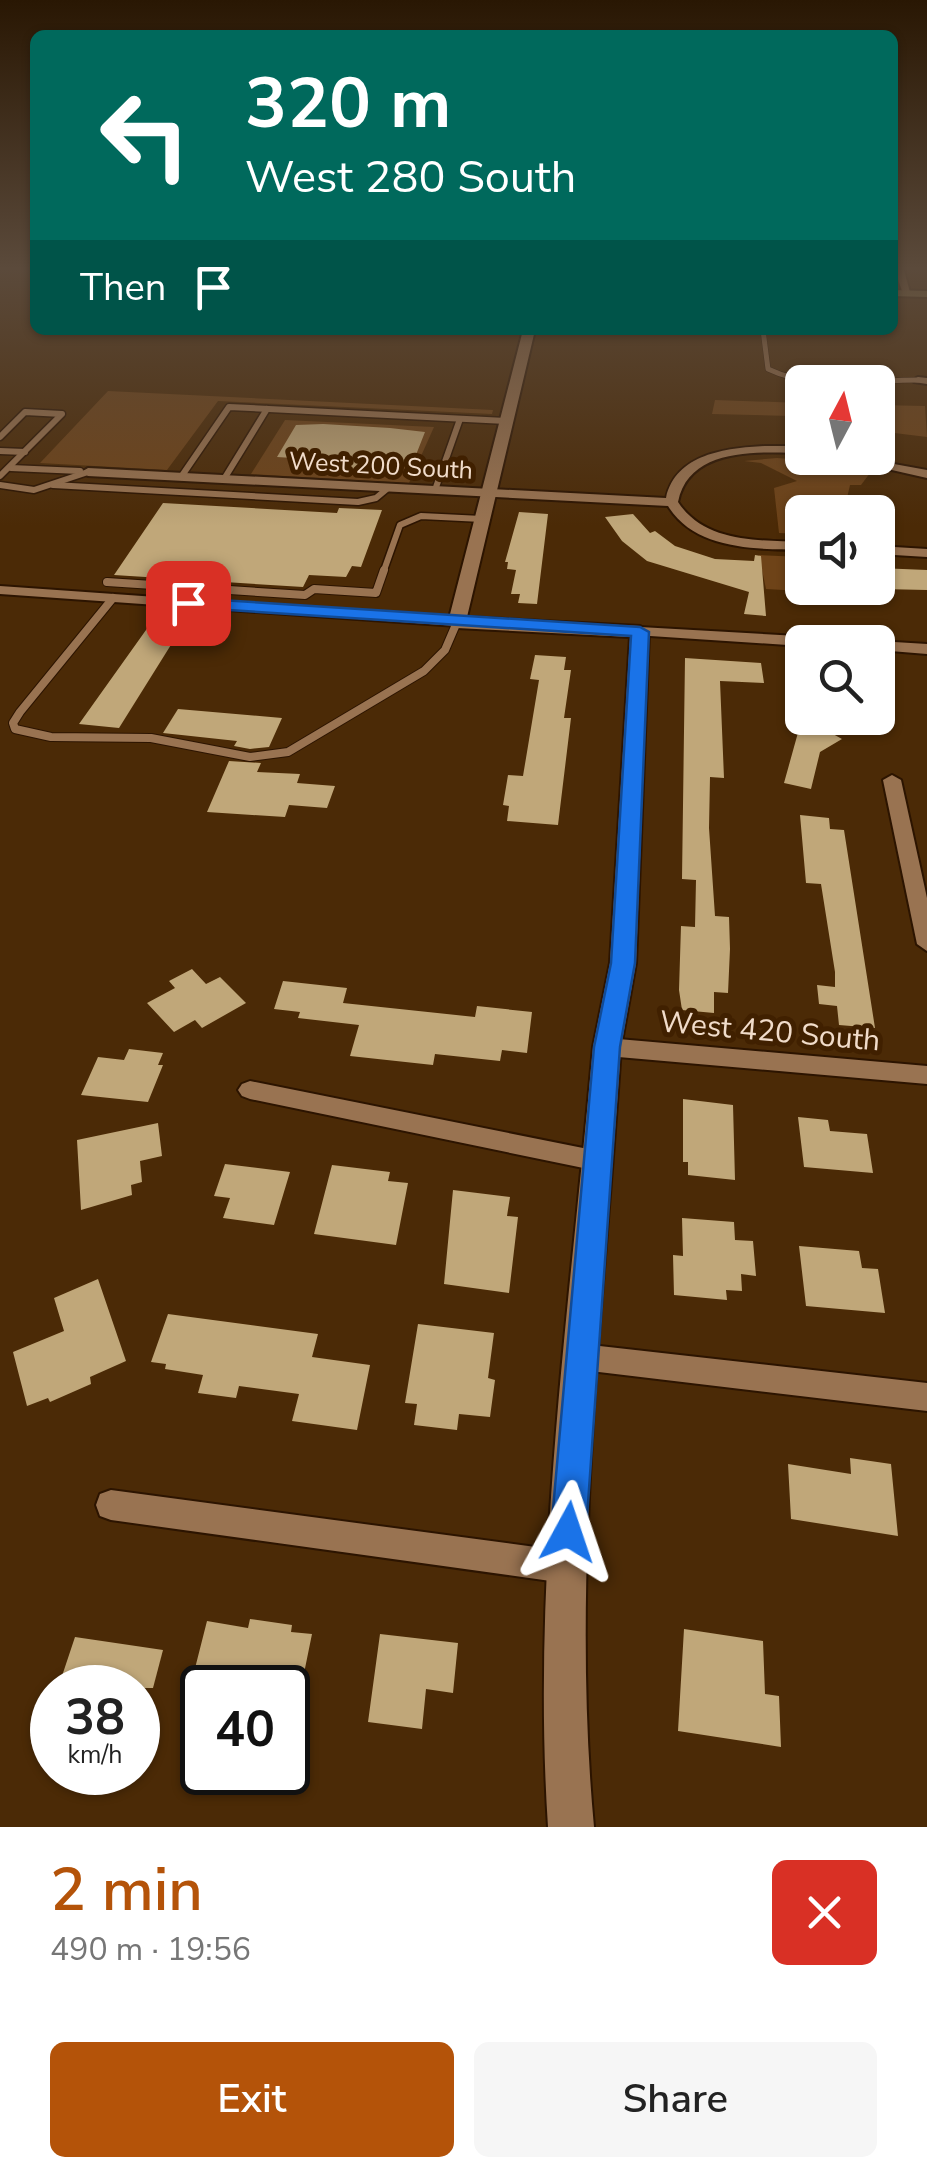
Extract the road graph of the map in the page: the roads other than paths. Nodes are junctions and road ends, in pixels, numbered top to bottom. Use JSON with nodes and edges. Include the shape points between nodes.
{"nodes":[{"id":1,"x":523,"y":355,"type":"edge"},
{"id":2,"x":766,"y":355,"type":"edge"},
{"id":3,"x":923,"y":380,"type":"edge"},
{"id":4,"x":267,"y":409,"type":"junction"},
{"id":5,"x":460,"y":418,"type":"junction"},
{"id":6,"x":506,"y":421,"type":"junction"},
{"id":7,"x":0,"y":437,"type":"edge"},
{"id":8,"x":785,"y":450,"type":"edge"},
{"id":9,"x":0,"y":451,"type":"edge"},
{"id":10,"x":25,"y":452,"type":"junction"},
{"id":11,"x":11,"y":468,"type":"junction"},
{"id":12,"x":895,"y":468,"type":"edge"},
{"id":13,"x":88,"y":472,"type":"junction"},
{"id":14,"x":927,"y":474,"type":"edge"},
{"id":15,"x":0,"y":476,"type":"edge"},
{"id":16,"x":182,"y":477,"type":"junction"},
{"id":17,"x":224,"y":479,"type":"junction"},
{"id":18,"x":0,"y":485,"type":"edge"},
{"id":19,"x":53,"y":486,"type":"junction"},
{"id":20,"x":388,"y":488,"type":"junction"},
{"id":21,"x":434,"y":490,"type":"junction"},
{"id":22,"x":488,"y":493,"type":"junction"},
{"id":23,"x":672,"y":502,"type":"junction"},
{"id":24,"x":482,"y":519,"type":"junction"},
{"id":25,"x":785,"y":545,"type":"edge"},
{"id":26,"x":895,"y":551,"type":"edge"},
{"id":27,"x":927,"y":553,"type":"edge"},
{"id":28,"x":0,"y":590,"type":"edge"},
{"id":29,"x":110,"y":590,"type":"junction"},
{"id":30,"x":376,"y":593,"type":"junction"},
{"id":31,"x":375,"y":616,"type":"junction"},
{"id":32,"x":457,"y":622,"type":"junction"},
{"id":33,"x":640,"y":632,"type":"junction"},
{"id":34,"x":785,"y":640,"type":"edge"},
{"id":35,"x":895,"y":647,"type":"edge"},
{"id":36,"x":927,"y":649,"type":"edge"},
{"id":37,"x":892,"y":780,"type":"dead end"},
{"id":38,"x":927,"y":944,"type":"edge"},
{"id":39,"x":607,"y":1047,"type":"junction"},
{"id":40,"x":927,"y":1075,"type":"edge"},
{"id":41,"x":250,"y":1090,"type":"dead end"},
{"id":42,"x":598,"y":1161,"type":"junction"},
{"id":43,"x":582,"y":1358,"type":"junction"},
{"id":44,"x":927,"y":1397,"type":"edge"},
{"id":45,"x":111,"y":1504,"type":"dead end"},
{"id":46,"x":566,"y":1567,"type":"junction"},
{"id":47,"x":571,"y":1827,"type":"edge"}],
"edges":[{"from":1,"to":6,"type":"street"},
{"from":2,"to":3,"type":"lane","via":[[776,374]]},
{"from":4,"to":5,"type":"lane"},
{"from":4,"to":16,"type":"lane","via":[[228,407]]},
{"from":4,"to":17,"type":"lane"},
{"from":5,"to":6,"type":"lane"},
{"from":5,"to":21,"type":"lane"},
{"from":6,"to":22,"type":"street"},
{"from":7,"to":10,"type":"lane","via":[[25,412],[62,414]]},
{"from":8,"to":23,"type":"street","via":[[708,459],[679,479]]},
{"from":9,"to":10,"type":"lane"},
{"from":10,"to":11,"type":"lane"},
{"from":11,"to":13,"type":"lane"},
{"from":11,"to":15,"type":"lane"},
{"from":12,"to":14,"type":"street"},
{"from":13,"to":16,"type":"street","name":"West 200 South"},
{"from":13,"to":19,"type":"lane"},
{"from":16,"to":17,"type":"street","name":"West 200 South"},
{"from":17,"to":20,"type":"street","name":"West 200 South"},
{"from":18,"to":19,"type":"lane","via":[[25,491]]},
{"from":19,"to":20,"type":"lane","via":[[358,502]]},
{"from":20,"to":21,"type":"street","name":"West 200 South"},
{"from":21,"to":22,"type":"street","name":"West 200 South"},
{"from":22,"to":23,"type":"street","name":"West 200 South"},
{"from":22,"to":24,"type":"street"},
{"from":23,"to":25,"type":"street","via":[[684,522],[714,535]]},
{"from":24,"to":30,"type":"lane","via":[[421,516],[400,525]]},
{"from":24,"to":32,"type":"street"},
{"from":26,"to":27,"type":"street"},
{"from":28,"to":29,"type":"street"},
{"from":29,"to":30,"type":"lane"},
{"from":29,"to":31,"type":"street"},
{"from":29,"to":32,"type":"lane","via":[[20,712],[15,729],[51,737],[151,738],[250,757],[288,752],[424,671],[445,650]]},
{"from":30,"to":31,"type":"lane"},
{"from":31,"to":32,"type":"street"},
{"from":32,"to":33,"type":"street"},
{"from":33,"to":34,"type":"street"},
{"from":33,"to":39,"type":"street","via":[[623,963]]},
{"from":35,"to":36,"type":"street"},
{"from":37,"to":38,"type":"street"},
{"from":39,"to":40,"type":"street","name":"West 420 South"},
{"from":39,"to":42,"type":"street"},
{"from":41,"to":42,"type":"street"},
{"from":42,"to":43,"type":"street"},
{"from":43,"to":44,"type":"street"},
{"from":43,"to":46,"type":"street"},
{"from":45,"to":46,"type":"street"},
{"from":46,"to":47,"type":"street","via":[[562,1668]]}]}
